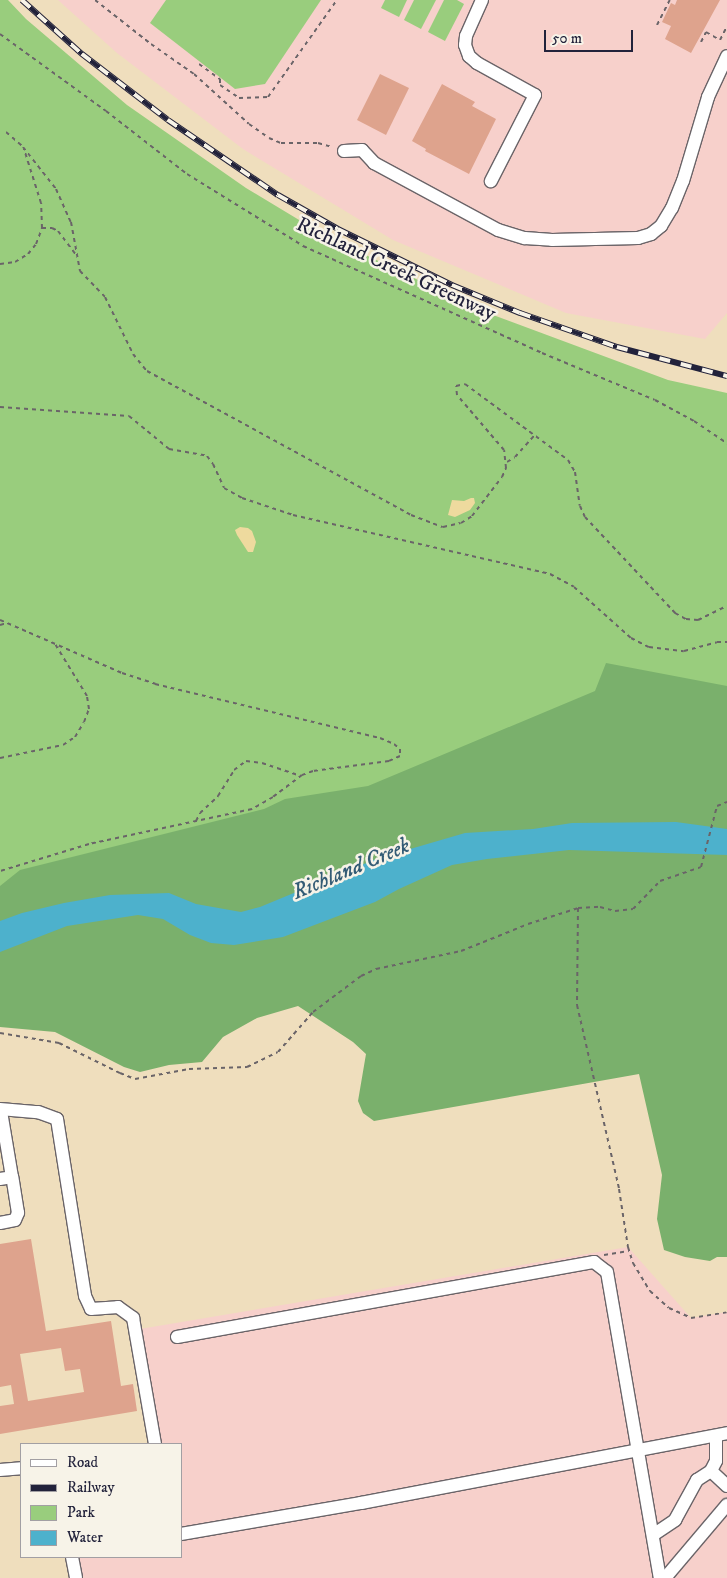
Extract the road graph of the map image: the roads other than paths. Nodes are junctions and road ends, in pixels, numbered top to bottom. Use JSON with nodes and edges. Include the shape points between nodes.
{"nodes":[{"id":1,"x":482,"y":0,"type":"edge"},
{"id":2,"x":727,"y":56,"type":"edge"},
{"id":3,"x":344,"y":151,"type":"road end"},
{"id":4,"x":490,"y":180,"type":"dead end"},
{"id":5,"x":1,"y":1110,"type":"edge"},
{"id":6,"x":2,"y":1128,"type":"edge"},
{"id":7,"x":6,"y":1178,"type":"edge"},
{"id":8,"x":0,"y":1223,"type":"edge"},
{"id":9,"x":177,"y":1338,"type":"dead end"},
{"id":10,"x":722,"y":1434,"type":"edge"},
{"id":11,"x":155,"y":1443,"type":"edge"},
{"id":12,"x":638,"y":1450,"type":"junction"},
{"id":13,"x":20,"y":1468,"type":"edge"},
{"id":14,"x":0,"y":1470,"type":"edge"},
{"id":15,"x":711,"y":1471,"type":"junction"},
{"id":16,"x":727,"y":1486,"type":"edge"},
{"id":17,"x":727,"y":1505,"type":"edge"},
{"id":18,"x":182,"y":1534,"type":"edge"},
{"id":19,"x":653,"y":1535,"type":"junction"},
{"id":20,"x":72,"y":1558,"type":"edge"},
{"id":21,"x":76,"y":1578,"type":"edge"},
{"id":22,"x":660,"y":1578,"type":"edge"},
{"id":23,"x":665,"y":1578,"type":"edge"}],
"edges":[{"from":1,"to":4,"type":"street","via":[[466,36],[469,56],[535,95]]},
{"from":2,"to":3,"type":"street","via":[[708,97],[672,208],[661,226],[638,238],[525,238],[498,230],[374,163],[362,150]]},
{"from":5,"to":6,"type":"street"},
{"from":5,"to":11,"type":"street","via":[[38,1112],[57,1119],[85,1296],[91,1308],[118,1307],[133,1318]]},
{"from":6,"to":7,"type":"street"},
{"from":7,"to":8,"type":"street","via":[[18,1213],[15,1220]]},
{"from":9,"to":12,"type":"street","via":[[594,1262],[607,1272]]},
{"from":10,"to":12,"type":"street"},
{"from":10,"to":15,"type":"street"},
{"from":12,"to":18,"type":"street"},
{"from":12,"to":19,"type":"street"},
{"from":13,"to":14,"type":"street"},
{"from":15,"to":16,"type":"street"},
{"from":15,"to":19,"type":"street","via":[[697,1480],[676,1520]]},
{"from":17,"to":23,"type":"street"},
{"from":19,"to":22,"type":"street"},
{"from":20,"to":21,"type":"street"}]}
